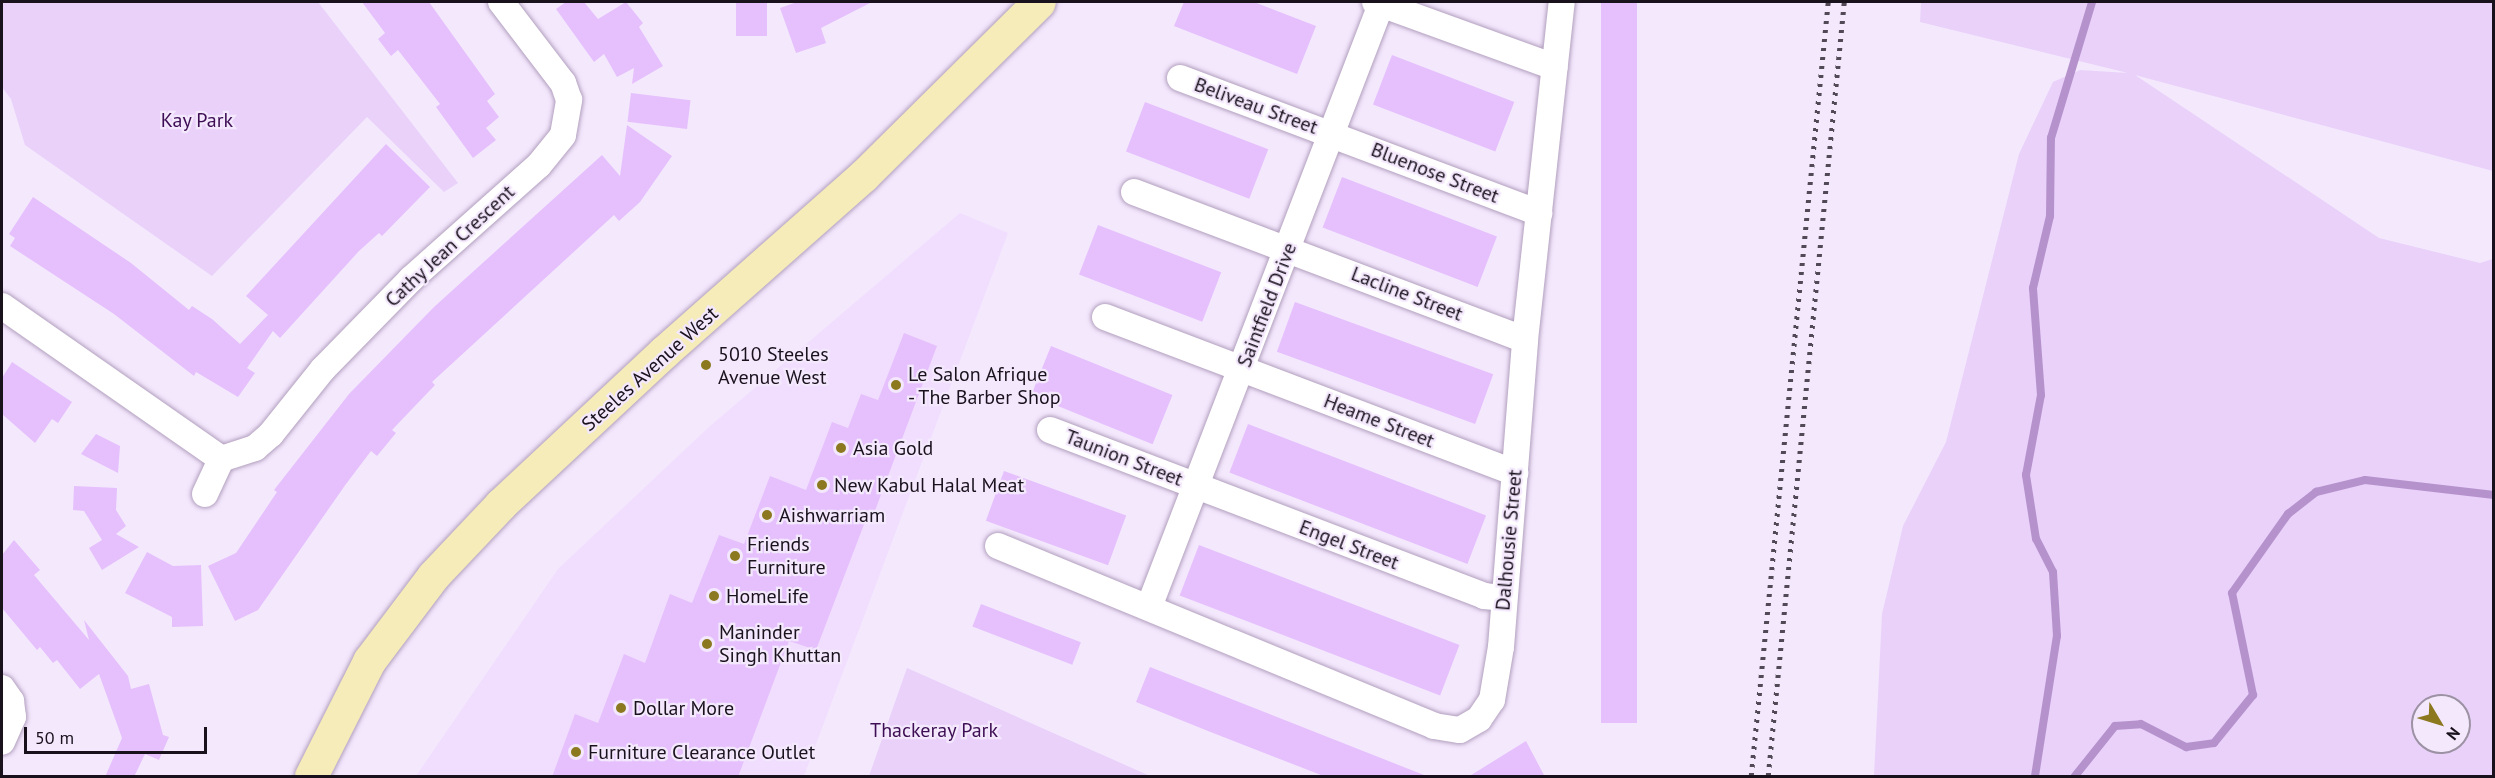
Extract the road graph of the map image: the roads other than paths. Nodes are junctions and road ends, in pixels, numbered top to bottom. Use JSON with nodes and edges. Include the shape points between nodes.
{"nodes":[{"id":1,"x":501,"y":2,"type":"edge"},
{"id":2,"x":1040,"y":2,"type":"edge"},
{"id":3,"x":1380,"y":2,"type":"edge"},
{"id":4,"x":1562,"y":2,"type":"edge"},
{"id":5,"x":1555,"y":67,"type":"junction"},
{"id":6,"x":1180,"y":78,"type":"dead end"},
{"id":7,"x":1331,"y":134,"type":"junction"},
{"id":8,"x":1134,"y":192,"type":"dead end"},
{"id":9,"x":1539,"y":213,"type":"junction"},
{"id":10,"x":1288,"y":248,"type":"junction"},
{"id":11,"x":2,"y":306,"type":"edge"},
{"id":12,"x":1106,"y":317,"type":"dead end"},
{"id":13,"x":1525,"y":340,"type":"junction"},
{"id":14,"x":1242,"y":368,"type":"junction"},
{"id":15,"x":1050,"y":430,"type":"dead end"},
{"id":16,"x":221,"y":459,"type":"junction"},
{"id":17,"x":1515,"y":473,"type":"junction"},
{"id":18,"x":1197,"y":487,"type":"junction"},
{"id":19,"x":205,"y":494,"type":"dead end"},
{"id":20,"x":998,"y":546,"type":"dead end"},
{"id":21,"x":1503,"y":598,"type":"junction"},
{"id":22,"x":1149,"y":607,"type":"junction"},
{"id":23,"x":2,"y":688,"type":"edge"},
{"id":24,"x":2,"y":742,"type":"edge"},
{"id":25,"x":311,"y":777,"type":"edge"}],
"edges":[{"from":1,"to":16,"type":"street","name":"Cathy Jean Crescent","via":[[563,83],[569,100],[563,135],[539,165],[411,279],[323,369],[271,434],[255,448]]},
{"from":2,"to":25,"type":"main road","name":"Steeles Avenue West","via":[[863,176],[501,504],[433,576],[369,661]]},
{"from":3,"to":5,"type":"street"},
{"from":3,"to":7,"type":"street","name":"Saintfield Drive"},
{"from":4,"to":5,"type":"street","name":"Dalhousie Street"},
{"from":5,"to":9,"type":"street","name":"Dalhousie Street"},
{"from":6,"to":7,"type":"street","name":"Beliveau Street"},
{"from":7,"to":9,"type":"street","name":"Bluenose Street"},
{"from":7,"to":10,"type":"street","name":"Saintfield Drive"},
{"from":8,"to":10,"type":"street","name":"Lacline Street"},
{"from":9,"to":13,"type":"street","name":"Dalhousie Street"},
{"from":10,"to":13,"type":"street","name":"Lacline Street"},
{"from":10,"to":14,"type":"street","name":"Saintfield Drive"},
{"from":11,"to":16,"type":"street"},
{"from":12,"to":14,"type":"street","name":"Heame Street"},
{"from":13,"to":17,"type":"street","name":"Dalhousie Street"},
{"from":14,"to":17,"type":"street","name":"Heame Street"},
{"from":14,"to":18,"type":"street","name":"Saintfield Drive"},
{"from":15,"to":18,"type":"street","name":"Taunion Street"},
{"from":16,"to":19,"type":"street"},
{"from":17,"to":21,"type":"street","name":"Dalhousie Street"},
{"from":18,"to":21,"type":"street","name":"Engel Street","via":[[1484,596]]},
{"from":18,"to":22,"type":"street","name":"Saintfield Drive"},
{"from":20,"to":22,"type":"street","name":"Dalhousie Street"},
{"from":21,"to":22,"type":"street","name":"Dalhousie Street","via":[[1492,700],[1479,719],[1460,730],[1434,726]]},
{"from":23,"to":24,"type":"street","via":[[11,701],[13,717]]}]}
